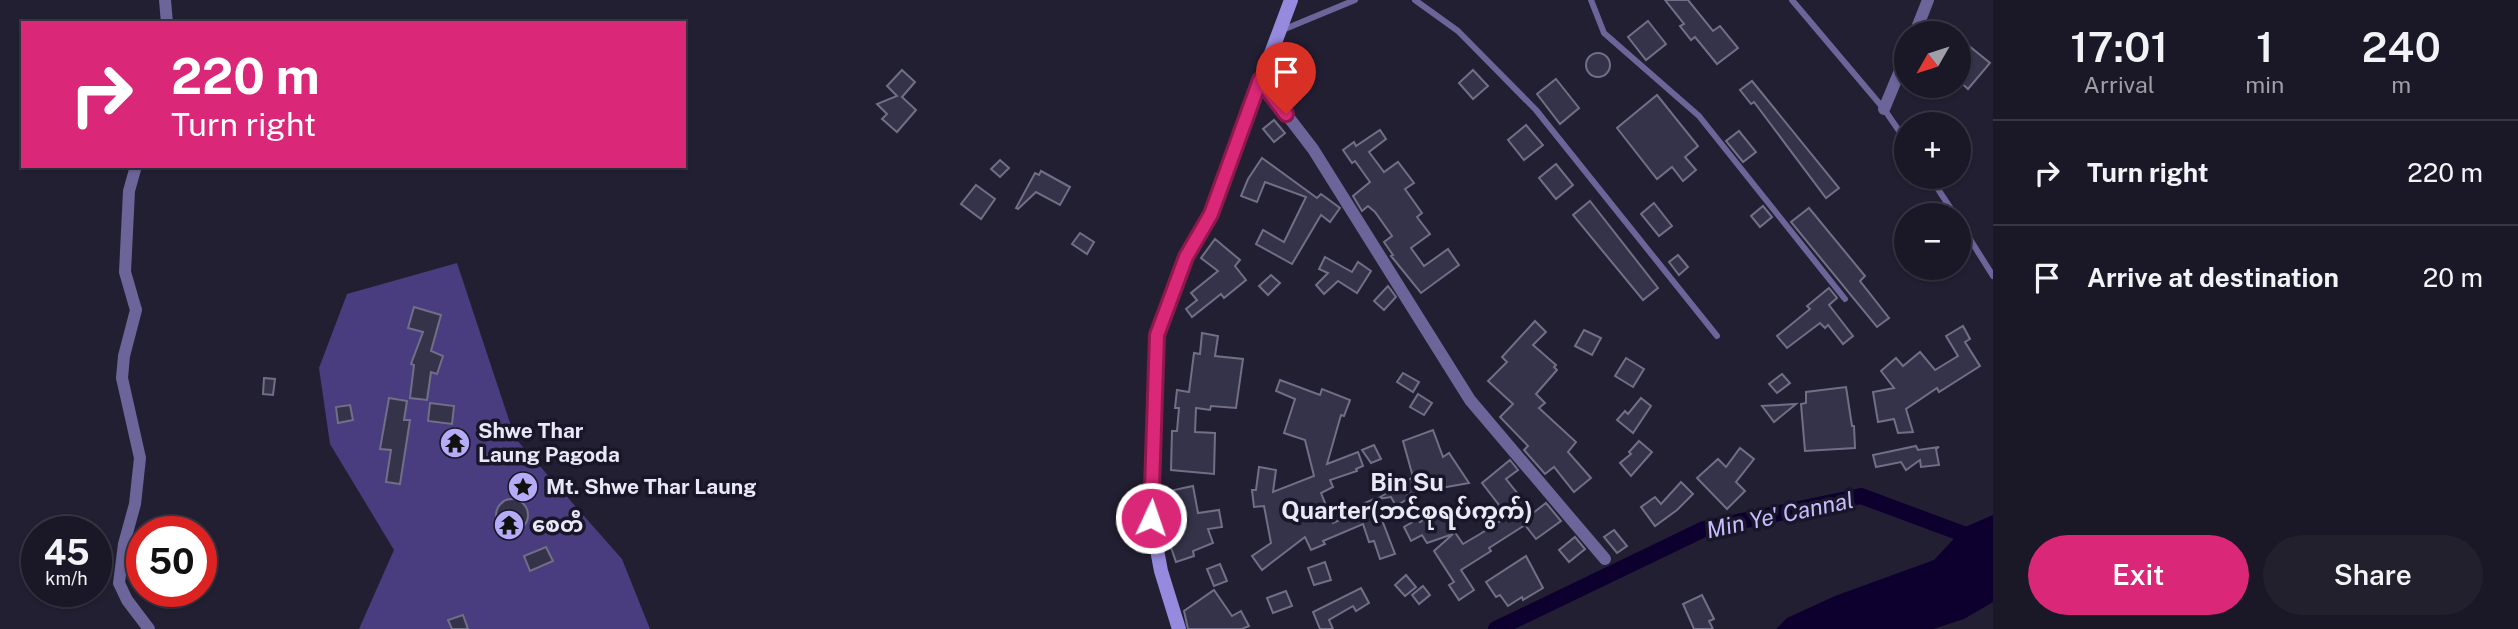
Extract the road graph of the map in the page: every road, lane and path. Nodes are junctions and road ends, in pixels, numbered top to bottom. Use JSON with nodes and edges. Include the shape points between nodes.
{"nodes":[{"id":1,"x":165,"y":0,"type":"edge"},
{"id":2,"x":1291,"y":0,"type":"edge"},
{"id":3,"x":1355,"y":0,"type":"edge"},
{"id":4,"x":1415,"y":0,"type":"edge"},
{"id":5,"x":1591,"y":0,"type":"edge"},
{"id":6,"x":1792,"y":0,"type":"edge"},
{"id":7,"x":1928,"y":0,"type":"edge"},
{"id":8,"x":167,"y":21,"type":"edge"},
{"id":9,"x":1920,"y":21,"type":"edge"},
{"id":10,"x":1279,"y":32,"type":"junction"},
{"id":11,"x":1260,"y":80,"type":"junction"},
{"id":12,"x":1894,"y":85,"type":"edge"},
{"id":13,"x":1884,"y":109,"type":"junction"},
{"id":14,"x":1894,"y":124,"type":"edge"},
{"id":15,"x":135,"y":168,"type":"edge"},
{"id":16,"x":1971,"y":241,"type":"edge"},
{"id":17,"x":1993,"y":276,"type":"edge"},
{"id":18,"x":1845,"y":299,"type":"dead end"},
{"id":19,"x":1717,"y":336,"type":"dead end"},
{"id":20,"x":1605,"y":559,"type":"dead end"},
{"id":21,"x":149,"y":629,"type":"edge"},
{"id":22,"x":1179,"y":629,"type":"edge"}],
"edges":[{"from":1,"to":8,"type":"street"},
{"from":2,"to":10,"type":"main road"},
{"from":3,"to":10,"type":"lane"},
{"from":4,"to":19,"type":"lane","via":[[1458,31],[1536,110]]},
{"from":5,"to":18,"type":"lane","via":[[1604,33],[1699,116]]},
{"from":6,"to":13,"type":"lane"},
{"from":7,"to":9,"type":"street"},
{"from":10,"to":11,"type":"main road"},
{"from":11,"to":20,"type":"street","via":[[1313,149],[1470,400]]},
{"from":11,"to":22,"type":"main road","via":[[1211,214],[1186,257],[1157,335],[1151,518]]},
{"from":12,"to":13,"type":"street"},
{"from":13,"to":14,"type":"lane"},
{"from":15,"to":21,"type":"street","via":[[125,272],[136,310],[122,377],[140,458],[119,583]]},
{"from":16,"to":17,"type":"lane"}]}
